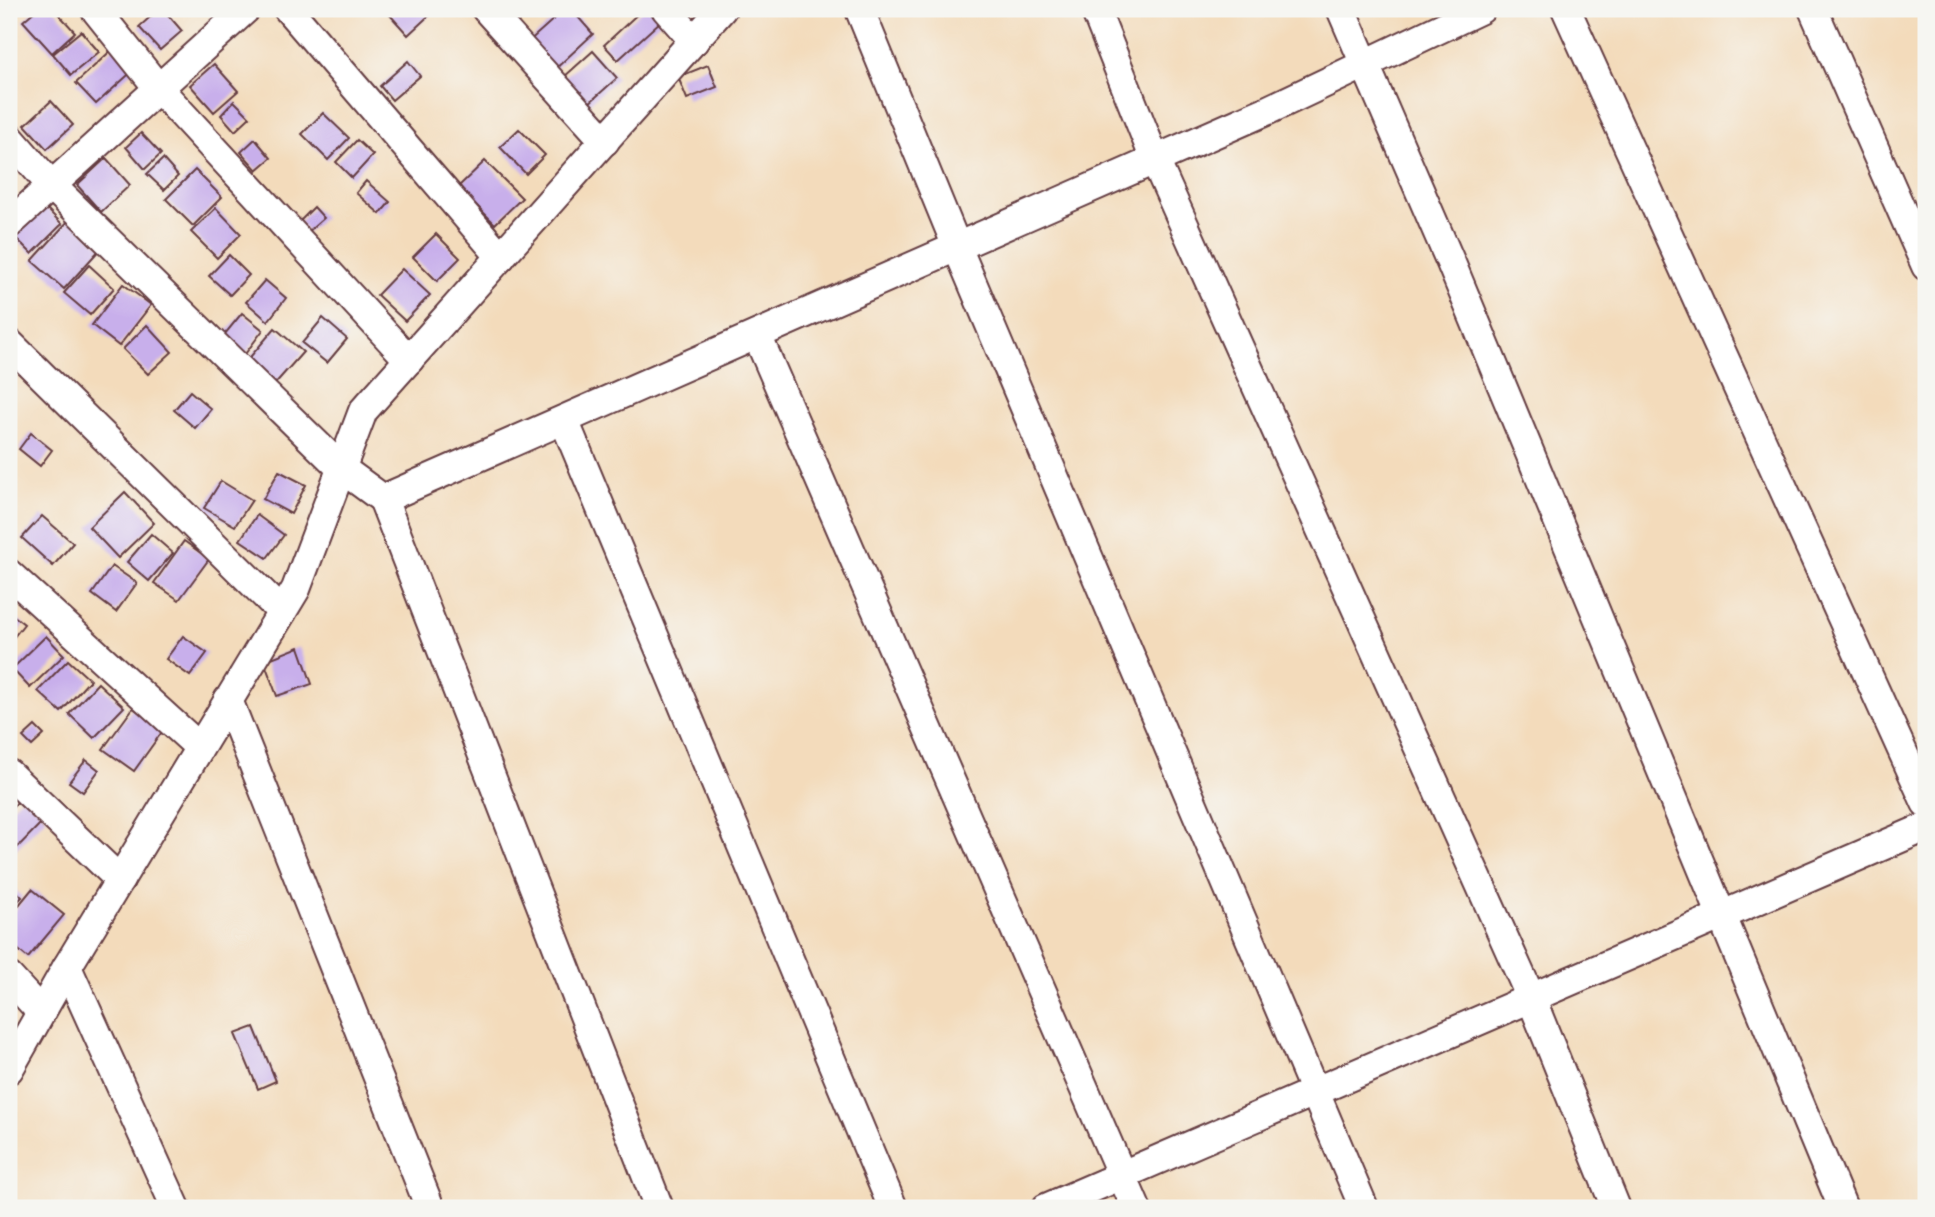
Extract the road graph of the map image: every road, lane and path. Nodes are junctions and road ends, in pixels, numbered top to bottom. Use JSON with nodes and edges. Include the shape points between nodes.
{"nodes":[{"id":1,"x":95,"y":9,"type":"edge"},
{"id":2,"x":246,"y":9,"type":"edge"},
{"id":3,"x":288,"y":9,"type":"edge"},
{"id":4,"x":486,"y":9,"type":"edge"},
{"id":5,"x":667,"y":9,"type":"edge"},
{"id":6,"x":722,"y":9,"type":"edge"},
{"id":7,"x":1095,"y":9,"type":"edge"},
{"id":8,"x":1341,"y":9,"type":"edge"},
{"id":9,"x":1481,"y":9,"type":"edge"},
{"id":10,"x":1566,"y":9,"type":"edge"},
{"id":11,"x":1813,"y":9,"type":"edge"},
{"id":12,"x":861,"y":13,"type":"dead end"},
{"id":13,"x":694,"y":41,"type":"junction"},
{"id":14,"x":1365,"y":64,"type":"junction"},
{"id":15,"x":159,"y":89,"type":"junction"},
{"id":16,"x":9,"y":137,"type":"edge"},
{"id":17,"x":605,"y":141,"type":"junction"},
{"id":18,"x":1156,"y":160,"type":"junction"},
{"id":19,"x":51,"y":185,"type":"junction"},
{"id":20,"x":9,"y":224,"type":"edge"},
{"id":21,"x":957,"y":247,"type":"junction"},
{"id":22,"x":501,"y":257,"type":"junction"},
{"id":23,"x":1926,"y":266,"type":"edge"},
{"id":24,"x":757,"y":335,"type":"junction"},
{"id":25,"x":9,"y":342,"type":"edge"},
{"id":26,"x":409,"y":360,"type":"junction"},
{"id":27,"x":564,"y":420,"type":"junction"},
{"id":28,"x":342,"y":468,"type":"junction"},
{"id":29,"x":383,"y":499,"type":"junction"},
{"id":30,"x":9,"y":574,"type":"edge"},
{"id":31,"x":282,"y":612,"type":"junction"},
{"id":32,"x":229,"y":700,"type":"junction"},
{"id":33,"x":200,"y":747,"type":"junction"},
{"id":34,"x":9,"y":774,"type":"edge"},
{"id":35,"x":1926,"y":803,"type":"edge"},
{"id":36,"x":1926,"y":827,"type":"edge"},
{"id":37,"x":120,"y":880,"type":"junction"},
{"id":38,"x":1722,"y":916,"type":"junction"},
{"id":39,"x":67,"y":967,"type":"junction"},
{"id":40,"x":9,"y":977,"type":"edge"},
{"id":41,"x":1531,"y":998,"type":"junction"},
{"id":42,"x":41,"y":1012,"type":"junction"},
{"id":43,"x":9,"y":1069,"type":"edge"},
{"id":44,"x":1316,"y":1091,"type":"junction"},
{"id":45,"x":1122,"y":1175,"type":"junction"},
{"id":46,"x":176,"y":1208,"type":"edge"},
{"id":47,"x":430,"y":1208,"type":"edge"},
{"id":48,"x":659,"y":1208,"type":"edge"},
{"id":49,"x":892,"y":1208,"type":"edge"},
{"id":50,"x":1046,"y":1208,"type":"edge"},
{"id":51,"x":1136,"y":1208,"type":"edge"},
{"id":52,"x":1364,"y":1208,"type":"edge"},
{"id":53,"x":1616,"y":1208,"type":"edge"},
{"id":54,"x":1843,"y":1208,"type":"edge"}],
"edges":[{"from":1,"to":15,"type":"street"},
{"from":2,"to":15,"type":"street"},
{"from":3,"to":22,"type":"street"},
{"from":4,"to":17,"type":"street"},
{"from":5,"to":13,"type":"street"},
{"from":6,"to":13,"type":"street"},
{"from":7,"to":18,"type":"street"},
{"from":8,"to":14,"type":"street"},
{"from":9,"to":14,"type":"street"},
{"from":10,"to":35,"type":"street"},
{"from":11,"to":23,"type":"street"},
{"from":12,"to":21,"type":"street"},
{"from":13,"to":17,"type":"street"},
{"from":14,"to":18,"type":"street"},
{"from":14,"to":38,"type":"street"},
{"from":15,"to":19,"type":"street"},
{"from":15,"to":26,"type":"street"},
{"from":16,"to":19,"type":"street"},
{"from":17,"to":22,"type":"street"},
{"from":18,"to":21,"type":"street"},
{"from":18,"to":41,"type":"street"},
{"from":19,"to":20,"type":"street"},
{"from":19,"to":28,"type":"street"},
{"from":21,"to":24,"type":"street"},
{"from":21,"to":44,"type":"street"},
{"from":22,"to":26,"type":"street"},
{"from":24,"to":27,"type":"street"},
{"from":24,"to":45,"type":"street"},
{"from":25,"to":31,"type":"street"},
{"from":26,"to":28,"type":"street","via":[[363,411]]},
{"from":27,"to":29,"type":"street"},
{"from":27,"to":49,"type":"street"},
{"from":28,"to":29,"type":"street"},
{"from":28,"to":31,"type":"street","via":[[296,589]]},
{"from":29,"to":48,"type":"street"},
{"from":30,"to":33,"type":"street"},
{"from":31,"to":32,"type":"street"},
{"from":32,"to":33,"type":"street"},
{"from":32,"to":47,"type":"street"},
{"from":33,"to":37,"type":"street"},
{"from":34,"to":37,"type":"street"},
{"from":36,"to":38,"type":"street"},
{"from":37,"to":39,"type":"street"},
{"from":38,"to":41,"type":"street"},
{"from":38,"to":54,"type":"street"},
{"from":39,"to":42,"type":"street"},
{"from":39,"to":46,"type":"street"},
{"from":40,"to":42,"type":"street"},
{"from":41,"to":44,"type":"street"},
{"from":41,"to":53,"type":"street"},
{"from":42,"to":43,"type":"street"},
{"from":44,"to":45,"type":"street"},
{"from":44,"to":52,"type":"street"},
{"from":45,"to":50,"type":"street"},
{"from":45,"to":51,"type":"street"}]}
